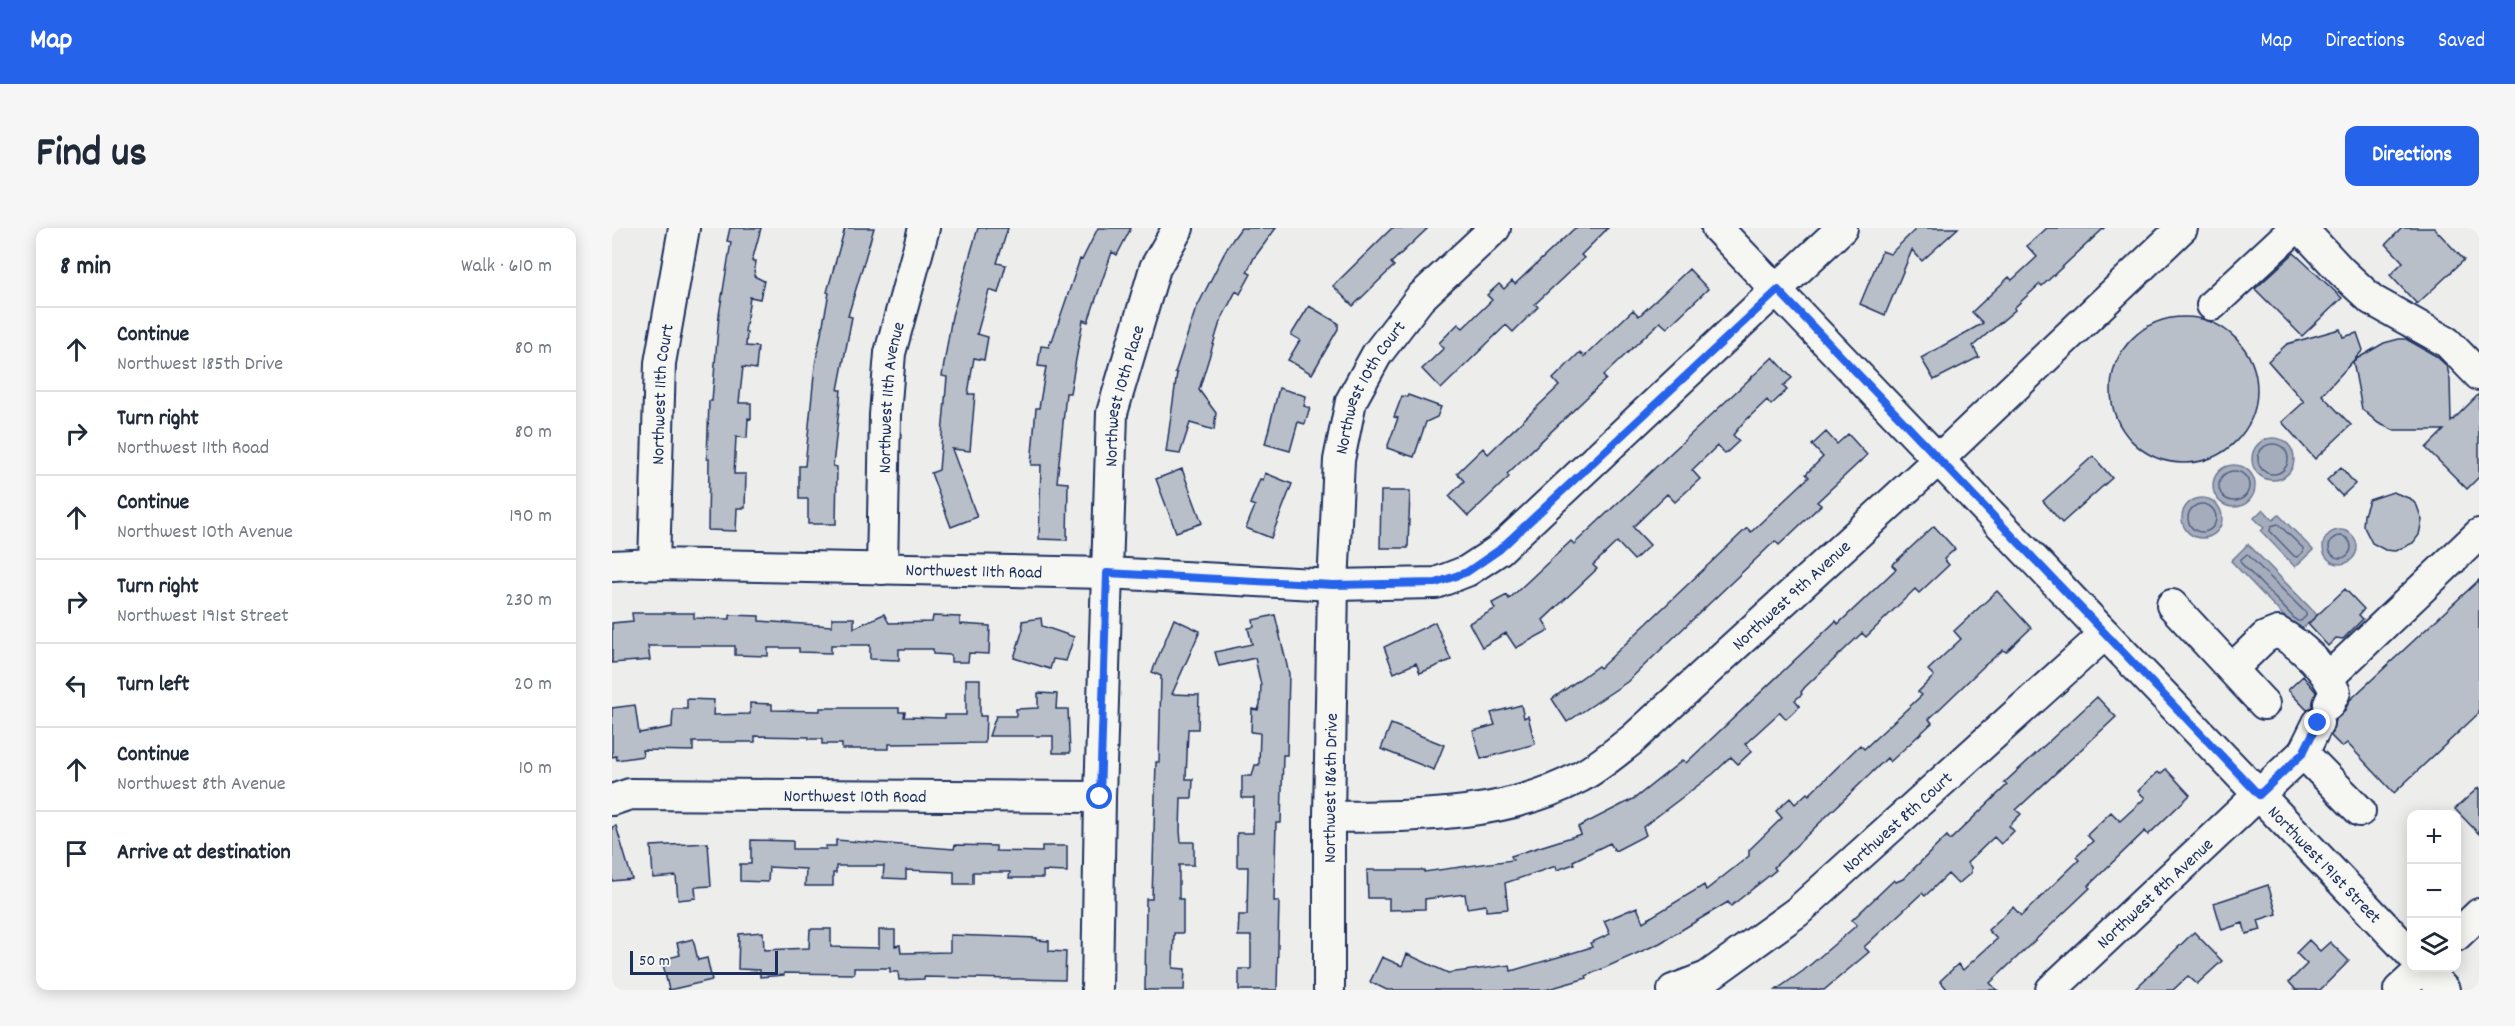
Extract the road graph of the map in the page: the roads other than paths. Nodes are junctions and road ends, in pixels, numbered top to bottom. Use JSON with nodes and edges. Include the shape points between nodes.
{"nodes":[{"id":1,"x":684,"y":228,"type":"edge"},
{"id":2,"x":924,"y":228,"type":"edge"},
{"id":3,"x":1178,"y":228,"type":"edge"},
{"id":4,"x":1495,"y":228,"type":"edge"},
{"id":5,"x":1717,"y":228,"type":"edge"},
{"id":6,"x":1842,"y":228,"type":"edge"},
{"id":7,"x":2182,"y":228,"type":"edge"},
{"id":8,"x":2295,"y":228,"type":"edge"},
{"id":9,"x":2301,"y":228,"type":"edge"},
{"id":10,"x":1778,"y":290,"type":"junction"},
{"id":11,"x":2212,"y":306,"type":"dead end"},
{"id":12,"x":2479,"y":375,"type":"edge"},
{"id":13,"x":1939,"y":459,"type":"junction"},
{"id":14,"x":2479,"y":534,"type":"edge"},
{"id":15,"x":654,"y":564,"type":"junction"},
{"id":16,"x":612,"y":566,"type":"edge"},
{"id":17,"x":882,"y":569,"type":"junction"},
{"id":18,"x":1107,"y":573,"type":"junction"},
{"id":19,"x":1333,"y":585,"type":"junction"},
{"id":20,"x":2172,"y":605,"type":"dead end"},
{"id":21,"x":2106,"y":634,"type":"junction"},
{"id":22,"x":2232,"y":669,"type":"junction"},
{"id":23,"x":2325,"y":701,"type":"junction"},
{"id":24,"x":2264,"y":704,"type":"dead end"},
{"id":25,"x":2303,"y":753,"type":"junction"},
{"id":26,"x":2259,"y":795,"type":"junction"},
{"id":27,"x":1100,"y":797,"type":"junction"},
{"id":28,"x":612,"y":800,"type":"edge"},
{"id":29,"x":2360,"y":811,"type":"dead end"},
{"id":30,"x":1329,"y":817,"type":"junction"},
{"id":31,"x":2479,"y":914,"type":"edge"},
{"id":32,"x":2461,"y":932,"type":"edge"},
{"id":33,"x":2407,"y":950,"type":"edge"},
{"id":34,"x":2419,"y":972,"type":"edge"},
{"id":35,"x":2427,"y":972,"type":"edge"},
{"id":36,"x":1097,"y":990,"type":"edge"},
{"id":37,"x":1329,"y":990,"type":"edge"},
{"id":38,"x":1673,"y":990,"type":"edge"},
{"id":39,"x":2052,"y":990,"type":"edge"},
{"id":40,"x":2399,"y":990,"type":"edge"},
{"id":41,"x":2444,"y":990,"type":"edge"}],
"edges":[{"from":1,"to":15,"type":"street","name":"Northwest 11th Court","via":[[660,363]]},
{"from":2,"to":17,"type":"street","name":"Northwest 11th Avenue","via":[[890,353]]},
{"from":3,"to":18,"type":"street","name":"Northwest 10th Place","via":[[1155,268],[1112,413]]},
{"from":4,"to":19,"type":"street","name":"Northwest 10th Court","via":[[1420,298],[1377,354],[1351,401],[1339,460]]},
{"from":5,"to":10,"type":"street","name":"Northwest 191st Street"},
{"from":6,"to":10,"type":"street","name":"Northwest 11th Road"},
{"from":7,"to":13,"type":"street","name":"Northwest 9th Avenue"},
{"from":8,"to":11,"type":"street"},
{"from":9,"to":12,"type":"street","via":[[2372,300],[2447,342]]},
{"from":10,"to":13,"type":"street","name":"Northwest 191st Street"},
{"from":10,"to":19,"type":"street","name":"Northwest 11th Road","via":[[1499,550],[1467,572],[1436,583]]},
{"from":13,"to":21,"type":"street","name":"Northwest 191st Street"},
{"from":13,"to":30,"type":"street","name":"Northwest 9th Avenue","via":[[1633,739],[1581,776],[1523,801],[1419,816]]},
{"from":14,"to":23,"type":"street"},
{"from":15,"to":16,"type":"street","name":"Northwest 11th Road"},
{"from":15,"to":17,"type":"street","name":"Northwest 11th Road"},
{"from":17,"to":18,"type":"street","name":"Northwest 11th Road"},
{"from":18,"to":19,"type":"street","name":"Northwest 11th Road"},
{"from":18,"to":27,"type":"street","name":"Northwest 10th Place"},
{"from":19,"to":30,"type":"street","name":"Northwest 186th Drive"},
{"from":20,"to":22,"type":"street"},
{"from":21,"to":26,"type":"street","name":"Northwest 191st Street"},
{"from":21,"to":38,"type":"street","name":"Northwest 8th Court","via":[[1797,912],[1707,977]]},
{"from":22,"to":23,"type":"street","via":[[2265,637],[2278,632],[2294,641]]},
{"from":22,"to":24,"type":"street"},
{"from":23,"to":25,"type":"street"},
{"from":25,"to":26,"type":"street","name":"Northwest 8th Avenue"},
{"from":25,"to":29,"type":"street"},
{"from":26,"to":33,"type":"street","name":"Northwest 191st Street"},
{"from":26,"to":39,"type":"street","name":"Northwest 8th Avenue"},
{"from":27,"to":28,"type":"street","name":"Northwest 10th Road","via":[[630,794]]},
{"from":27,"to":36,"type":"street","name":"Northwest 10th Place"},
{"from":30,"to":37,"type":"street","name":"Northwest 186th Drive"},
{"from":31,"to":32,"type":"street"},
{"from":34,"to":40,"type":"street"},
{"from":35,"to":41,"type":"street"}]}
